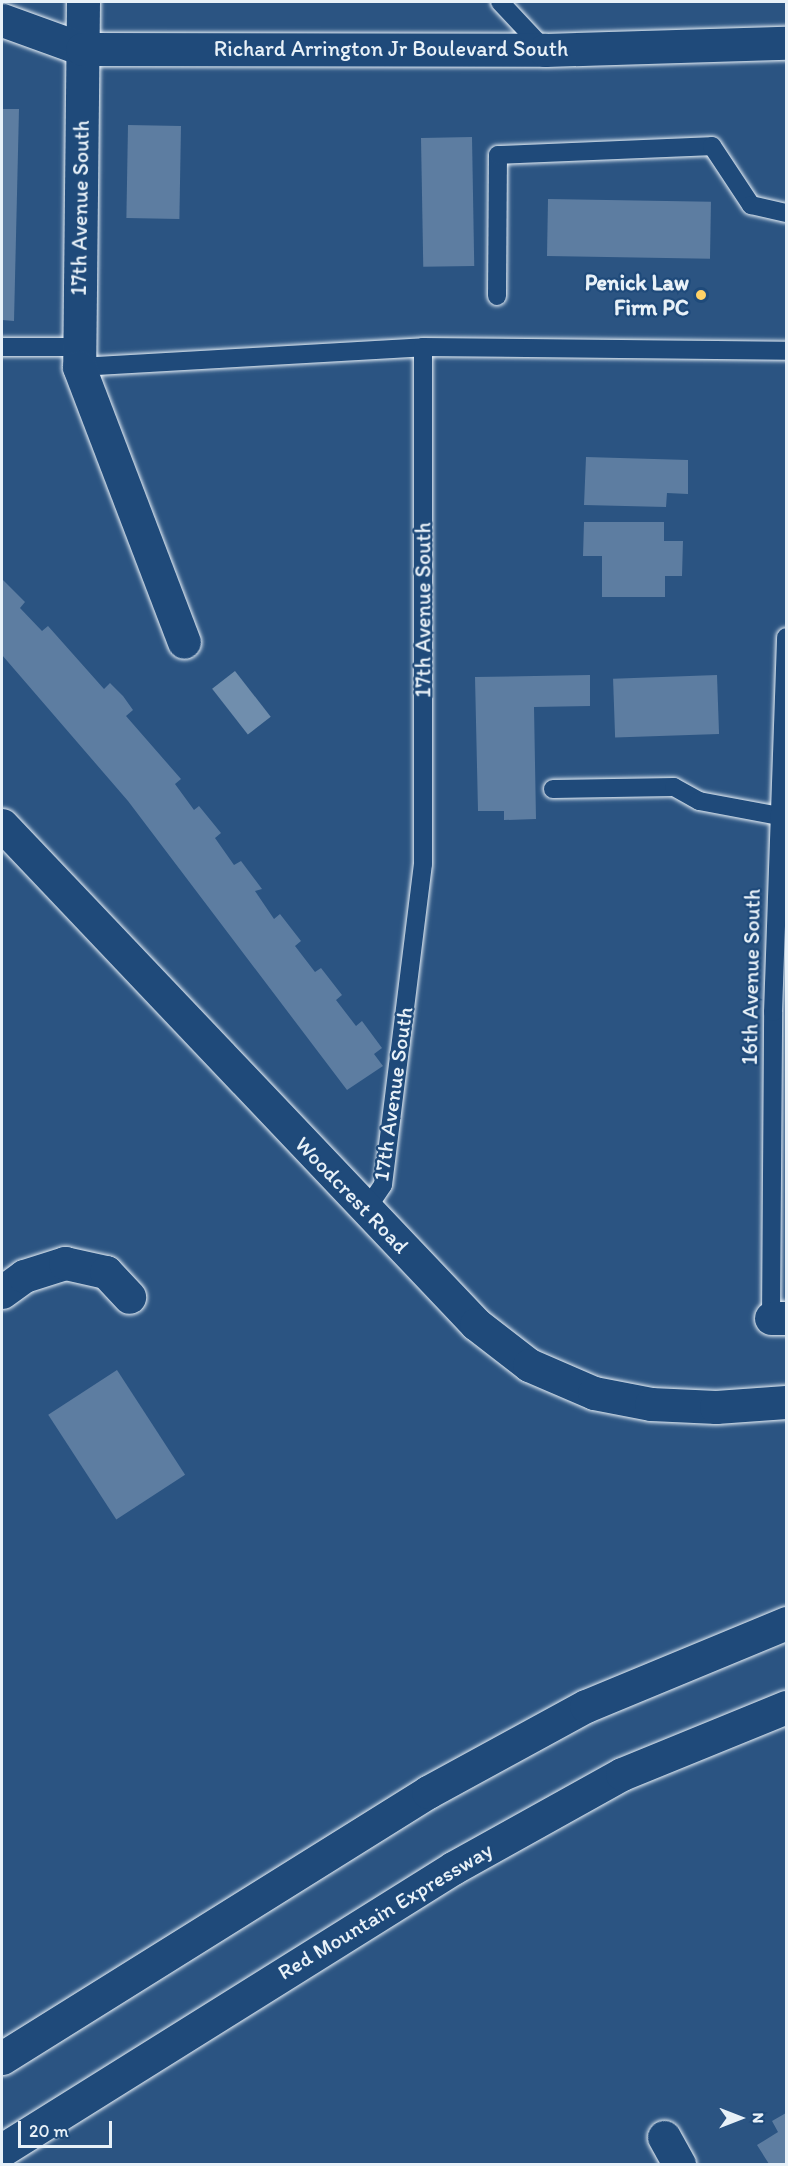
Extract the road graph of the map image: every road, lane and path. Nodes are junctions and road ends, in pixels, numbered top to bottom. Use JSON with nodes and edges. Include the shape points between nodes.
{"nodes":[{"id":1,"x":83,"y":2,"type":"edge"},
{"id":2,"x":500,"y":2,"type":"edge"},
{"id":3,"x":2,"y":20,"type":"edge"},
{"id":4,"x":786,"y":43,"type":"edge"},
{"id":5,"x":82,"y":49,"type":"junction"},
{"id":6,"x":545,"y":50,"type":"junction"},
{"id":7,"x":786,"y":213,"type":"edge"},
{"id":8,"x":497,"y":297,"type":"dead end"},
{"id":9,"x":2,"y":347,"type":"edge"},
{"id":10,"x":423,"y":347,"type":"junction"},
{"id":11,"x":786,"y":351,"type":"edge"},
{"id":12,"x":79,"y":357,"type":"junction"},
{"id":13,"x":786,"y":637,"type":"edge"},
{"id":14,"x":184,"y":642,"type":"dead end"},
{"id":15,"x":553,"y":789,"type":"dead end"},
{"id":16,"x":779,"y":816,"type":"junction"},
{"id":17,"x":2,"y":825,"type":"edge"},
{"id":18,"x":780,"y":1012,"type":"edge"},
{"id":19,"x":366,"y":1210,"type":"junction"},
{"id":20,"x":2,"y":1292,"type":"edge"},
{"id":21,"x":129,"y":1297,"type":"dead end"},
{"id":22,"x":779,"y":1318,"type":"edge"},
{"id":23,"x":786,"y":1402,"type":"edge"},
{"id":24,"x":786,"y":1623,"type":"edge"},
{"id":25,"x":786,"y":1707,"type":"edge"},
{"id":26,"x":2,"y":2058,"type":"edge"},
{"id":27,"x":2,"y":2150,"type":"edge"}],
"edges":[{"from":1,"to":5,"type":"main road","name":"17th Avenue South"},
{"from":2,"to":6,"type":"lane"},
{"from":3,"to":5,"type":"main road","name":"Richard Arrington Jr Boulevard South"},
{"from":4,"to":6,"type":"main road","name":"Richard Arrington Jr Boulevard South"},
{"from":5,"to":6,"type":"main road","name":"Richard Arrington Jr Boulevard South"},
{"from":5,"to":12,"type":"main road","name":"17th Avenue South"},
{"from":7,"to":8,"type":"lane","via":[[751,205],[712,146],[498,155]]},
{"from":9,"to":12,"type":"lane"},
{"from":10,"to":11,"type":"lane"},
{"from":10,"to":12,"type":"lane"},
{"from":10,"to":19,"type":"lane","name":"17th Avenue South","via":[[423,864],[383,1185]]},
{"from":12,"to":14,"type":"main road","name":"17th Avenue South"},
{"from":13,"to":16,"type":"lane","name":"16th Avenue South"},
{"from":15,"to":16,"type":"lane","via":[[674,787],[699,801]]},
{"from":16,"to":18,"type":"lane","name":"16th Avenue South"},
{"from":17,"to":19,"type":"main road","name":"Woodcrest Road"},
{"from":18,"to":22,"type":"lane","name":"16th Avenue South"},
{"from":19,"to":23,"type":"main road","name":"Woodcrest Road","via":[[476,1324],[529,1365],[594,1393],[651,1404],[716,1407]]},
{"from":20,"to":21,"type":"main road","via":[[24,1276],[65,1263],[105,1272]]},
{"from":24,"to":26,"type":"main road","via":[[585,1706],[438,1786]]},
{"from":25,"to":27,"type":"main road","name":"Red Mountain Expressway","via":[[622,1774],[453,1868]]}]}
